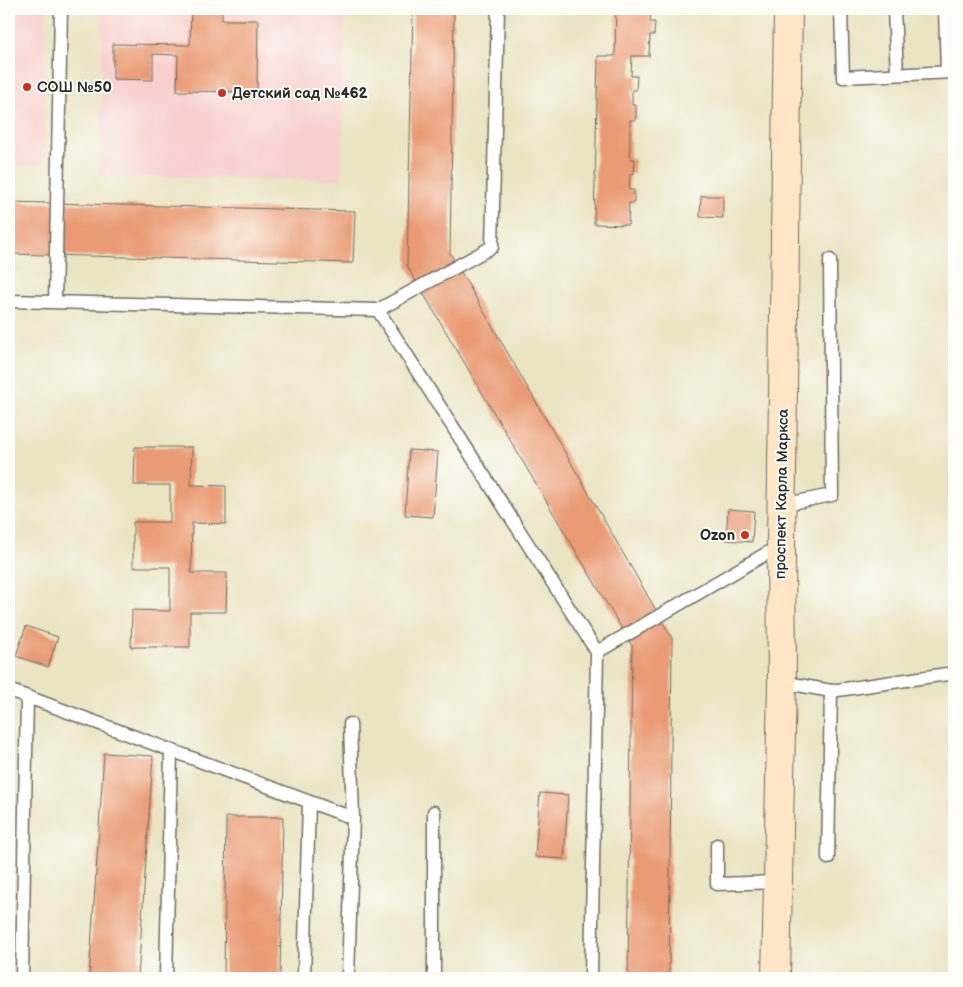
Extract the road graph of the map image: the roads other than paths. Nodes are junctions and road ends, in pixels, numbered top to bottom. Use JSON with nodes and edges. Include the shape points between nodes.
{"nodes":[{"id":1,"x":61,"y":9,"type":"edge"},
{"id":2,"x":498,"y":9,"type":"edge"},
{"id":3,"x":788,"y":9,"type":"edge"},
{"id":4,"x":842,"y":9,"type":"edge"},
{"id":5,"x":894,"y":9,"type":"edge"},
{"id":6,"x":945,"y":9,"type":"edge"},
{"id":7,"x":951,"y":72,"type":"edge"},
{"id":8,"x":897,"y":74,"type":"junction"},
{"id":9,"x":830,"y":260,"type":"dead end"},
{"id":10,"x":9,"y":301,"type":"edge"},
{"id":11,"x":55,"y":302,"type":"junction"},
{"id":12,"x":378,"y":310,"type":"junction"},
{"id":13,"x":781,"y":505,"type":"junction"},
{"id":14,"x":781,"y":545,"type":"junction"},
{"id":15,"x":597,"y":652,"type":"junction"},
{"id":16,"x":954,"y":673,"type":"edge"},
{"id":17,"x":782,"y":682,"type":"junction"},
{"id":18,"x":9,"y":690,"type":"edge"},
{"id":19,"x":830,"y":691,"type":"junction"},
{"id":20,"x":27,"y":697,"type":"junction"},
{"id":21,"x":350,"y":724,"type":"dead end"},
{"id":22,"x":172,"y":751,"type":"junction"},
{"id":23,"x":309,"y":802,"type":"junction"},
{"id":24,"x":434,"y":812,"type":"dead end"},
{"id":25,"x":353,"y":818,"type":"junction"},
{"id":26,"x":717,"y":845,"type":"dead end"},
{"id":27,"x":828,"y":858,"type":"dead end"},
{"id":28,"x":778,"y":882,"type":"junction"},
{"id":29,"x":22,"y":978,"type":"edge"},
{"id":30,"x":166,"y":978,"type":"edge"},
{"id":31,"x":304,"y":978,"type":"edge"},
{"id":32,"x":348,"y":978,"type":"edge"},
{"id":33,"x":434,"y":978,"type":"edge"},
{"id":34,"x":591,"y":978,"type":"edge"},
{"id":35,"x":776,"y":978,"type":"edge"}],
"edges":[{"from":1,"to":11,"type":"lane"},
{"from":2,"to":12,"type":"lane","via":[[492,247]]},
{"from":3,"to":13,"type":"main road","name":"проспект Карла Маркса"},
{"from":4,"to":8,"type":"lane","via":[[844,78]]},
{"from":5,"to":8,"type":"lane"},
{"from":6,"to":7,"type":"lane"},
{"from":7,"to":8,"type":"lane"},
{"from":9,"to":13,"type":"lane","via":[[832,495]]},
{"from":10,"to":11,"type":"lane"},
{"from":11,"to":12,"type":"lane"},
{"from":12,"to":15,"type":"lane"},
{"from":13,"to":14,"type":"main road","name":"проспект Карла Маркса"},
{"from":14,"to":15,"type":"lane"},
{"from":14,"to":17,"type":"main road","name":"проспект Карла Маркса"},
{"from":15,"to":34,"type":"lane"},
{"from":16,"to":19,"type":"lane"},
{"from":17,"to":19,"type":"lane"},
{"from":17,"to":28,"type":"main road","name":"проспект Карла Маркса"},
{"from":18,"to":20,"type":"lane"},
{"from":19,"to":27,"type":"lane"},
{"from":20,"to":22,"type":"lane"},
{"from":20,"to":29,"type":"lane"},
{"from":21,"to":25,"type":"lane"},
{"from":22,"to":23,"type":"lane"},
{"from":22,"to":30,"type":"lane"},
{"from":23,"to":25,"type":"lane"},
{"from":23,"to":31,"type":"lane"},
{"from":24,"to":33,"type":"lane"},
{"from":25,"to":32,"type":"lane"},
{"from":26,"to":28,"type":"lane","via":[[717,884]]},
{"from":28,"to":35,"type":"main road","name":"проспект Карла Маркса"}]}
